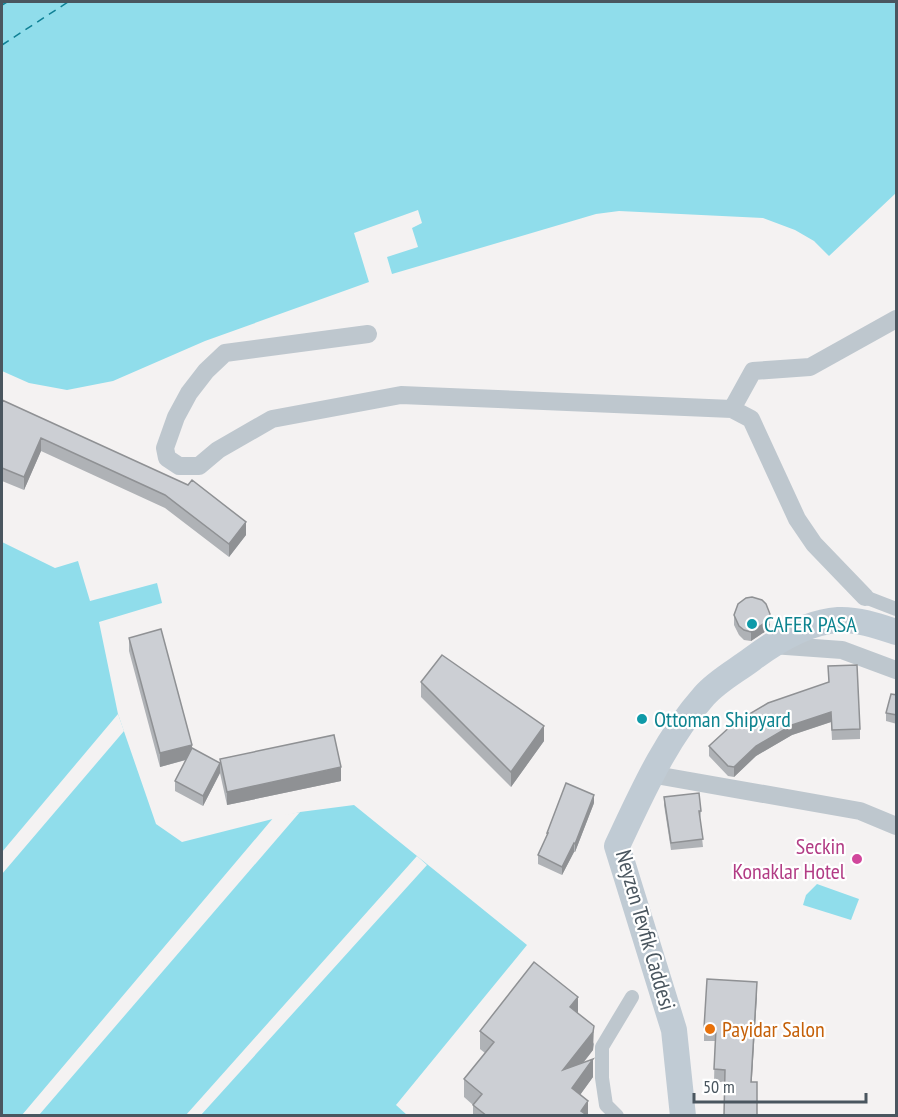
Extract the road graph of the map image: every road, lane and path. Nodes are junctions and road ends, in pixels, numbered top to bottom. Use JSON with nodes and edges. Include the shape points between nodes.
{"nodes":[{"id":1,"x":897,"y":319,"type":"edge"},
{"id":2,"x":369,"y":334,"type":"dead end"},
{"id":3,"x":732,"y":409,"type":"junction"},
{"id":4,"x":865,"y":597,"type":"joint"},
{"id":5,"x":897,"y":609,"type":"edge"},
{"id":6,"x":897,"y":633,"type":"edge"},
{"id":7,"x":770,"y":645,"type":"junction"},
{"id":8,"x":897,"y":670,"type":"edge"},
{"id":9,"x":650,"y":774,"type":"junction"},
{"id":10,"x":897,"y":826,"type":"edge"},
{"id":11,"x":632,"y":997,"type":"dead end"},
{"id":12,"x":617,"y":1116,"type":"edge"},
{"id":13,"x":683,"y":1116,"type":"edge"}],
"edges":[{"from":1,"to":3,"type":"street","via":[[810,367],[753,371]]},
{"from":2,"to":3,"type":"street","via":[[225,353],[189,393],[165,448],[167,458],[179,466],[199,466],[218,450],[272,419],[401,394]]},
{"from":3,"to":4,"type":"street","via":[[751,419],[797,519],[814,544]]},
{"from":4,"to":5,"type":"street"},
{"from":6,"to":7,"type":"main road","name":"Neyzen Tevfik Caddesi","via":[[868,623],[839,620],[810,626]]},
{"from":7,"to":8,"type":"street","via":[[842,650]]},
{"from":7,"to":9,"type":"main road","name":"Neyzen Tevfik Caddesi","via":[[706,694]]},
{"from":9,"to":10,"type":"street","via":[[860,811]]},
{"from":9,"to":13,"type":"main road","name":"Neyzen Tevfik Caddesi","via":[[617,846],[674,1030]]},
{"from":11,"to":12,"type":"street","via":[[602,1047],[606,1105]]}]}
